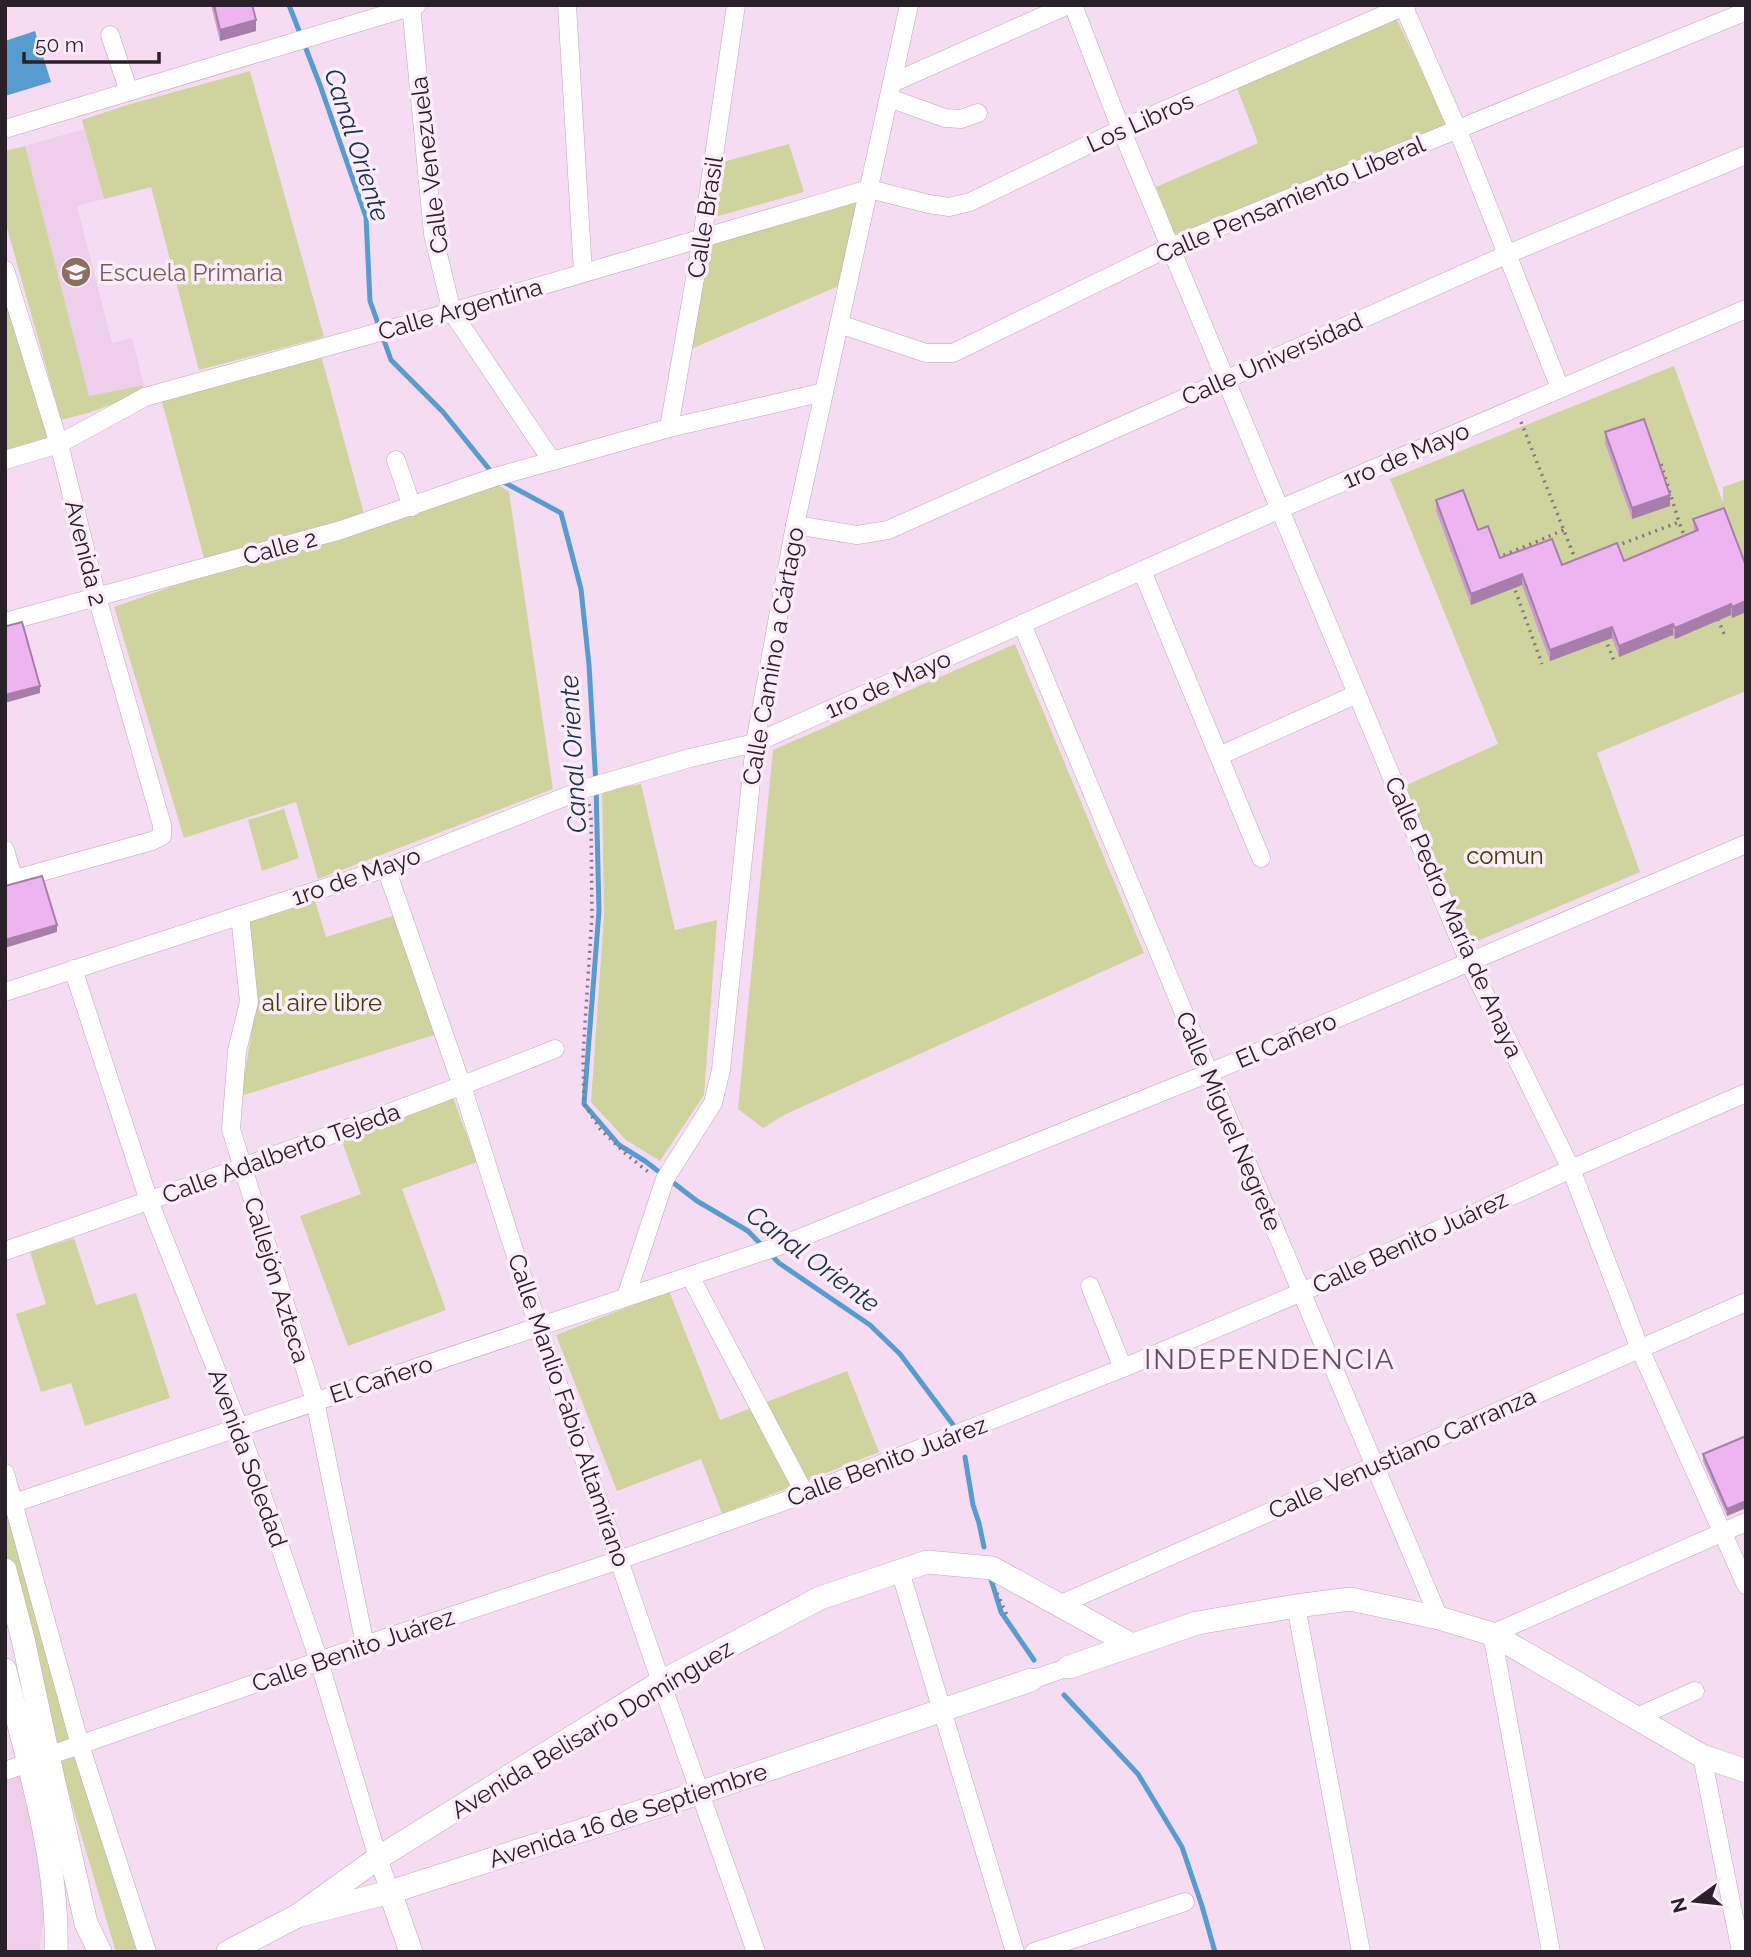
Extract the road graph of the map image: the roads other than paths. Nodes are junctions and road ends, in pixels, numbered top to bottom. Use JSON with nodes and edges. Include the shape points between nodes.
{"nodes":[{"id":1,"x":566,"y":5,"type":"edge"},
{"id":2,"x":736,"y":5,"type":"edge"},
{"id":3,"x":909,"y":5,"type":"edge"},
{"id":4,"x":1071,"y":5,"type":"edge"},
{"id":5,"x":413,"y":6,"type":"edge"},
{"id":6,"x":1404,"y":6,"type":"edge"},
{"id":7,"x":1742,"y":14,"type":"edge"},
{"id":8,"x":110,"y":35,"type":"dead end"},
{"id":9,"x":890,"y":91,"type":"junction"},
{"id":10,"x":129,"y":92,"type":"junction"},
{"id":11,"x":978,"y":113,"type":"dead end"},
{"id":12,"x":1457,"y":128,"type":"junction"},
{"id":13,"x":5,"y":129,"type":"edge"},
{"id":14,"x":1121,"y":129,"type":"junction"},
{"id":15,"x":1746,"y":155,"type":"edge"},
{"id":16,"x":869,"y":189,"type":"junction"},
{"id":17,"x":702,"y":238,"type":"junction"},
{"id":18,"x":1170,"y":247,"type":"junction"},
{"id":19,"x":1508,"y":254,"type":"junction"},
{"id":20,"x":5,"y":270,"type":"edge"},
{"id":21,"x":583,"y":273,"type":"junction"},
{"id":22,"x":9,"y":295,"type":"edge"},
{"id":23,"x":1746,"y":309,"type":"edge"},
{"id":24,"x":452,"y":312,"type":"junction"},
{"id":25,"x":839,"y":324,"type":"junction"},
{"id":26,"x":1226,"y":379,"type":"junction"},
{"id":27,"x":1560,"y":388,"type":"junction"},
{"id":28,"x":824,"y":392,"type":"junction"},
{"id":29,"x":669,"y":428,"type":"junction"},
{"id":30,"x":59,"y":444,"type":"junction"},
{"id":31,"x":5,"y":460,"type":"edge"},
{"id":32,"x":396,"y":460,"type":"dead end"},
{"id":33,"x":552,"y":461,"type":"junction"},
{"id":34,"x":412,"y":507,"type":"junction"},
{"id":35,"x":1280,"y":509,"type":"junction"},
{"id":36,"x":794,"y":525,"type":"junction"},
{"id":37,"x":1142,"y":571,"type":"junction"},
{"id":38,"x":97,"y":597,"type":"junction"},
{"id":39,"x":5,"y":622,"type":"edge"},
{"id":40,"x":1022,"y":624,"type":"junction"},
{"id":41,"x":1357,"y":694,"type":"junction"},
{"id":42,"x":755,"y":743,"type":"junction"},
{"id":43,"x":1219,"y":756,"type":"junction"},
{"id":44,"x":1746,"y":844,"type":"edge"},
{"id":45,"x":5,"y":850,"type":"edge"},
{"id":46,"x":1261,"y":858,"type":"dead end"},
{"id":47,"x":386,"y":868,"type":"junction"},
{"id":48,"x":10,"y":881,"type":"edge"},
{"id":49,"x":240,"y":915,"type":"junction"},
{"id":50,"x":1469,"y":962,"type":"junction"},
{"id":51,"x":73,"y":969,"type":"junction"},
{"id":52,"x":5,"y":992,"type":"edge"},
{"id":53,"x":555,"y":1049,"type":"dead end"},
{"id":54,"x":1209,"y":1073,"type":"junction"},
{"id":55,"x":462,"y":1086,"type":"junction"},
{"id":56,"x":1746,"y":1093,"type":"edge"},
{"id":57,"x":242,"y":1167,"type":"junction"},
{"id":58,"x":1571,"y":1169,"type":"junction"},
{"id":59,"x":149,"y":1201,"type":"junction"},
{"id":60,"x":5,"y":1251,"type":"edge"},
{"id":61,"x":690,"y":1276,"type":"junction"},
{"id":62,"x":1090,"y":1286,"type":"dead end"},
{"id":63,"x":1301,"y":1292,"type":"junction"},
{"id":64,"x":626,"y":1297,"type":"junction"},
{"id":65,"x":1746,"y":1302,"type":"edge"},
{"id":66,"x":538,"y":1326,"type":"junction"},
{"id":67,"x":1640,"y":1349,"type":"junction"},
{"id":68,"x":1124,"y":1368,"type":"junction"},
{"id":69,"x":315,"y":1401,"type":"junction"},
{"id":70,"x":239,"y":1427,"type":"junction"},
{"id":71,"x":1375,"y":1465,"type":"junction"},
{"id":72,"x":5,"y":1473,"type":"edge"},
{"id":73,"x":804,"y":1494,"type":"junction"},
{"id":74,"x":9,"y":1504,"type":"edge"},
{"id":75,"x":1746,"y":1522,"type":"edge"},
{"id":76,"x":1722,"y":1532,"type":"junction"},
{"id":77,"x":620,"y":1560,"type":"junction"},
{"id":78,"x":5,"y":1570,"type":"edge"},
{"id":79,"x":900,"y":1571,"type":"junction"},
{"id":80,"x":1746,"y":1585,"type":"edge"},
{"id":81,"x":1059,"y":1605,"type":"junction"},
{"id":82,"x":1296,"y":1606,"type":"junction"},
{"id":83,"x":1439,"y":1618,"type":"junction"},
{"id":84,"x":1492,"y":1634,"type":"junction"},
{"id":85,"x":365,"y":1645,"type":"junction"},
{"id":86,"x":1132,"y":1645,"type":"junction"},
{"id":87,"x":319,"y":1661,"type":"junction"},
{"id":88,"x":1069,"y":1667,"type":"joint"},
{"id":89,"x":5,"y":1670,"type":"edge"},
{"id":90,"x":1031,"y":1680,"type":"joint"},
{"id":91,"x":660,"y":1682,"type":"junction"},
{"id":92,"x":1695,"y":1691,"type":"dead end"},
{"id":93,"x":943,"y":1709,"type":"junction"},
{"id":94,"x":1635,"y":1718,"type":"junction"},
{"id":95,"x":80,"y":1745,"type":"junction"},
{"id":96,"x":1702,"y":1756,"type":"junction"},
{"id":97,"x":38,"y":1760,"type":"junction"},
{"id":98,"x":1746,"y":1770,"type":"edge"},
{"id":99,"x":5,"y":1771,"type":"edge"},
{"id":100,"x":699,"y":1793,"type":"junction"},
{"id":101,"x":378,"y":1858,"type":"junction"},
{"id":102,"x":390,"y":1892,"type":"junction"},
{"id":103,"x":1185,"y":1902,"type":"dead end"},
{"id":104,"x":297,"y":1916,"type":"junction"},
{"id":105,"x":56,"y":1952,"type":"edge"},
{"id":106,"x":100,"y":1952,"type":"edge"},
{"id":107,"x":147,"y":1952,"type":"edge"},
{"id":108,"x":228,"y":1952,"type":"edge"},
{"id":109,"x":411,"y":1952,"type":"edge"},
{"id":110,"x":756,"y":1952,"type":"edge"},
{"id":111,"x":1015,"y":1952,"type":"edge"},
{"id":112,"x":1034,"y":1952,"type":"edge"},
{"id":113,"x":1360,"y":1952,"type":"edge"},
{"id":114,"x":1551,"y":1952,"type":"edge"},
{"id":115,"x":1741,"y":1952,"type":"edge"}],
"edges":[{"from":1,"to":21,"type":"street"},
{"from":2,"to":17,"type":"street","name":"Calle Brasil"},
{"from":3,"to":9,"type":"street","name":"Calle Camino a Cártago"},
{"from":4,"to":9,"type":"street"},
{"from":4,"to":14,"type":"street","name":"Calle Pedro María de Anaya"},
{"from":5,"to":10,"type":"street"},
{"from":5,"to":24,"type":"street","name":"Calle Venezuela","via":[[433,234]]},
{"from":6,"to":12,"type":"street"},
{"from":6,"to":14,"type":"street","name":"Los Libros"},
{"from":7,"to":12,"type":"street","name":"Calle Pensamiento Liberal"},
{"from":8,"to":10,"type":"street"},
{"from":9,"to":11,"type":"street","via":[[945,118]]},
{"from":9,"to":16,"type":"street","name":"Calle Camino a Cártago"},
{"from":10,"to":13,"type":"street"},
{"from":12,"to":18,"type":"street","name":"Calle Pensamiento Liberal"},
{"from":12,"to":19,"type":"street"},
{"from":14,"to":16,"type":"street","name":"Los Libros","via":[[970,202],[949,207]]},
{"from":14,"to":18,"type":"street","name":"Calle Pedro María de Anaya"},
{"from":15,"to":19,"type":"street","name":"Calle Universidad"},
{"from":16,"to":17,"type":"street","name":"Calle Argentina"},
{"from":16,"to":25,"type":"street","name":"Calle Camino a Cártago"},
{"from":17,"to":21,"type":"street","name":"Calle Argentina"},
{"from":17,"to":29,"type":"street","name":"Calle Brasil"},
{"from":18,"to":25,"type":"street","name":"Calle Pensamiento Liberal","via":[[953,353],[926,352]]},
{"from":18,"to":26,"type":"street","name":"Calle Pedro María de Anaya"},
{"from":19,"to":26,"type":"street","name":"Calle Universidad"},
{"from":19,"to":27,"type":"street"},
{"from":20,"to":22,"type":"street","name":"Avenida 2"},
{"from":21,"to":24,"type":"street","name":"Calle Argentina"},
{"from":22,"to":30,"type":"street","name":"Avenida 2"},
{"from":23,"to":27,"type":"street","name":"1ro de Mayo"},
{"from":24,"to":30,"type":"street","name":"Calle Argentina","via":[[145,397]]},
{"from":24,"to":33,"type":"street","name":"Calle Venezuela"},
{"from":25,"to":28,"type":"street","name":"Calle Camino a Cártago"},
{"from":26,"to":35,"type":"street","name":"Calle Pedro María de Anaya"},
{"from":26,"to":36,"type":"street","name":"Calle Universidad","via":[[888,530],[857,535]]},
{"from":27,"to":35,"type":"street","name":"1ro de Mayo"},
{"from":28,"to":29,"type":"street","name":"Calle 2"},
{"from":28,"to":36,"type":"street","name":"Calle Camino a Cártago"},
{"from":29,"to":33,"type":"street","name":"Calle 2"},
{"from":30,"to":31,"type":"street","name":"Calle Argentina"},
{"from":30,"to":38,"type":"street","name":"Avenida 2"},
{"from":32,"to":34,"type":"street"},
{"from":33,"to":34,"type":"street","name":"Calle 2"},
{"from":34,"to":38,"type":"street","name":"Calle 2"},
{"from":35,"to":37,"type":"street","name":"1ro de Mayo"},
{"from":35,"to":41,"type":"street","name":"Calle Pedro María de Anaya"},
{"from":36,"to":42,"type":"street","name":"Calle Camino a Cártago"},
{"from":37,"to":40,"type":"street","name":"1ro de Mayo"},
{"from":37,"to":43,"type":"street"},
{"from":38,"to":39,"type":"street","name":"Calle 2"},
{"from":38,"to":48,"type":"street","name":"Avenida 2","via":[[162,836]]},
{"from":40,"to":42,"type":"street","name":"1ro de Mayo"},
{"from":40,"to":54,"type":"street","name":"Calle Miguel Negrete"},
{"from":41,"to":43,"type":"street"},
{"from":41,"to":50,"type":"street","name":"Calle Pedro María de Anaya"},
{"from":42,"to":47,"type":"street","name":"1ro de Mayo","via":[[587,788]]},
{"from":42,"to":64,"type":"street","name":"Calle Camino a Cártago","via":[[721,1070],[713,1103],[664,1181]]},
{"from":43,"to":46,"type":"street"},
{"from":44,"to":50,"type":"street","name":"El Cañero"},
{"from":45,"to":48,"type":"street"},
{"from":47,"to":49,"type":"street","name":"1ro de Mayo"},
{"from":47,"to":55,"type":"street","name":"Calle Manlio Fabio Altamirano"},
{"from":49,"to":51,"type":"street","name":"1ro de Mayo"},
{"from":49,"to":57,"type":"street","name":"Callejón Azteca","via":[[249,1002],[237,1051],[231,1129]]},
{"from":50,"to":54,"type":"street","name":"El Cañero"},
{"from":50,"to":58,"type":"street","name":"Calle Pedro María de Anaya"},
{"from":51,"to":52,"type":"street","name":"1ro de Mayo"},
{"from":51,"to":59,"type":"street","name":"Avenida Soledad"},
{"from":53,"to":55,"type":"street","name":"Calle Adalberto Tejeda"},
{"from":54,"to":61,"type":"street","name":"El Cañero","via":[[785,1244]]},
{"from":54,"to":63,"type":"street","name":"Calle Miguel Negrete"},
{"from":55,"to":57,"type":"street","name":"Calle Adalberto Tejeda"},
{"from":55,"to":66,"type":"street","name":"Calle Manlio Fabio Altamirano"},
{"from":56,"to":58,"type":"street","name":"Calle Benito Juárez"},
{"from":57,"to":59,"type":"street","name":"Calle Adalberto Tejeda"},
{"from":57,"to":69,"type":"street","name":"Callejón Azteca"},
{"from":58,"to":63,"type":"street","name":"Calle Benito Juárez"},
{"from":58,"to":67,"type":"street","name":"Calle Pedro María de Anaya"},
{"from":59,"to":60,"type":"street","name":"Calle Adalberto Tejeda"},
{"from":59,"to":70,"type":"street","name":"Avenida Soledad"},
{"from":61,"to":64,"type":"street","name":"El Cañero"},
{"from":61,"to":73,"type":"street"},
{"from":62,"to":68,"type":"street"},
{"from":63,"to":68,"type":"street","name":"Calle Benito Juárez"},
{"from":63,"to":71,"type":"street","name":"Calle Miguel Negrete"},
{"from":64,"to":66,"type":"street","name":"El Cañero"},
{"from":65,"to":67,"type":"street","name":"Calle Venustiano Carranza"},
{"from":66,"to":69,"type":"street","name":"El Cañero"},
{"from":66,"to":77,"type":"street","name":"Calle Manlio Fabio Altamirano"},
{"from":67,"to":71,"type":"street","name":"Calle Venustiano Carranza"},
{"from":67,"to":76,"type":"street","name":"Calle Pedro María de Anaya"},
{"from":68,"to":73,"type":"street","name":"Calle Benito Juárez"},
{"from":69,"to":70,"type":"street","name":"El Cañero"},
{"from":69,"to":85,"type":"street","name":"Callejón Azteca"},
{"from":70,"to":74,"type":"street","name":"El Cañero"},
{"from":70,"to":87,"type":"street","name":"Avenida Soledad"},
{"from":71,"to":81,"type":"street","name":"Calle Venustiano Carranza"},
{"from":71,"to":83,"type":"street","name":"Calle Miguel Negrete"},
{"from":72,"to":74,"type":"street"},
{"from":73,"to":77,"type":"street","name":"Calle Benito Juárez"},
{"from":74,"to":95,"type":"street"},
{"from":75,"to":76,"type":"street"},
{"from":76,"to":80,"type":"street","name":"Calle Pedro María de Anaya"},
{"from":76,"to":84,"type":"street"},
{"from":77,"to":85,"type":"street","name":"Calle Benito Juárez"},
{"from":77,"to":91,"type":"street","name":"Calle Manlio Fabio Altamirano"},
{"from":78,"to":97,"type":"main road","via":[[23,1639]]},
{"from":79,"to":81,"type":"main road","name":"Avenida Belisario Domínguez","via":[[927,1562],[992,1568]]},
{"from":79,"to":91,"type":"main road","name":"Avenida Belisario Domínguez","via":[[820,1598]]},
{"from":79,"to":93,"type":"street"},
{"from":81,"to":86,"type":"main road","name":"Avenida Belisario Domínguez"},
{"from":82,"to":83,"type":"main road","via":[[1350,1599]]},
{"from":82,"to":86,"type":"main road","via":[[1197,1623]]},
{"from":82,"to":113,"type":"street"},
{"from":83,"to":84,"type":"main road"},
{"from":84,"to":94,"type":"main road"},
{"from":84,"to":114,"type":"street"},
{"from":85,"to":87,"type":"street","name":"Calle Benito Juárez"},
{"from":86,"to":88,"type":"main road"},
{"from":87,"to":95,"type":"street","name":"Calle Benito Juárez"},
{"from":87,"to":101,"type":"street","name":"Avenida Soledad"},
{"from":88,"to":90,"type":"street"},
{"from":89,"to":97,"type":"main road"},
{"from":90,"to":93,"type":"main road","name":"Avenida 16 de Septiembre"},
{"from":91,"to":100,"type":"street","name":"Calle Manlio Fabio Altamirano"},
{"from":91,"to":101,"type":"main road","name":"Avenida Belisario Domínguez"},
{"from":92,"to":94,"type":"street"},
{"from":93,"to":100,"type":"main road","name":"Avenida 16 de Septiembre"},
{"from":93,"to":111,"type":"street"},
{"from":94,"to":96,"type":"main road"},
{"from":95,"to":97,"type":"street","name":"Calle Benito Juárez"},
{"from":95,"to":107,"type":"street"},
{"from":96,"to":98,"type":"main road"},
{"from":96,"to":115,"type":"street"},
{"from":97,"to":99,"type":"street","name":"Calle Benito Juárez"},
{"from":97,"to":105,"type":"main road"},
{"from":97,"to":106,"type":"main road","via":[[86,1923]]},
{"from":100,"to":102,"type":"main road","name":"Avenida 16 de Septiembre"},
{"from":100,"to":110,"type":"street","name":"Calle Manlio Fabio Altamirano"},
{"from":101,"to":102,"type":"street","name":"Avenida Soledad"},
{"from":101,"to":104,"type":"main road","name":"Avenida Belisario Domínguez"},
{"from":102,"to":104,"type":"main road","name":"Avenida 16 de Septiembre"},
{"from":102,"to":109,"type":"main road","name":"Avenida Soledad"},
{"from":103,"to":112,"type":"street"},
{"from":104,"to":108,"type":"main road","name":"Avenida 16 de Septiembre"}]}
